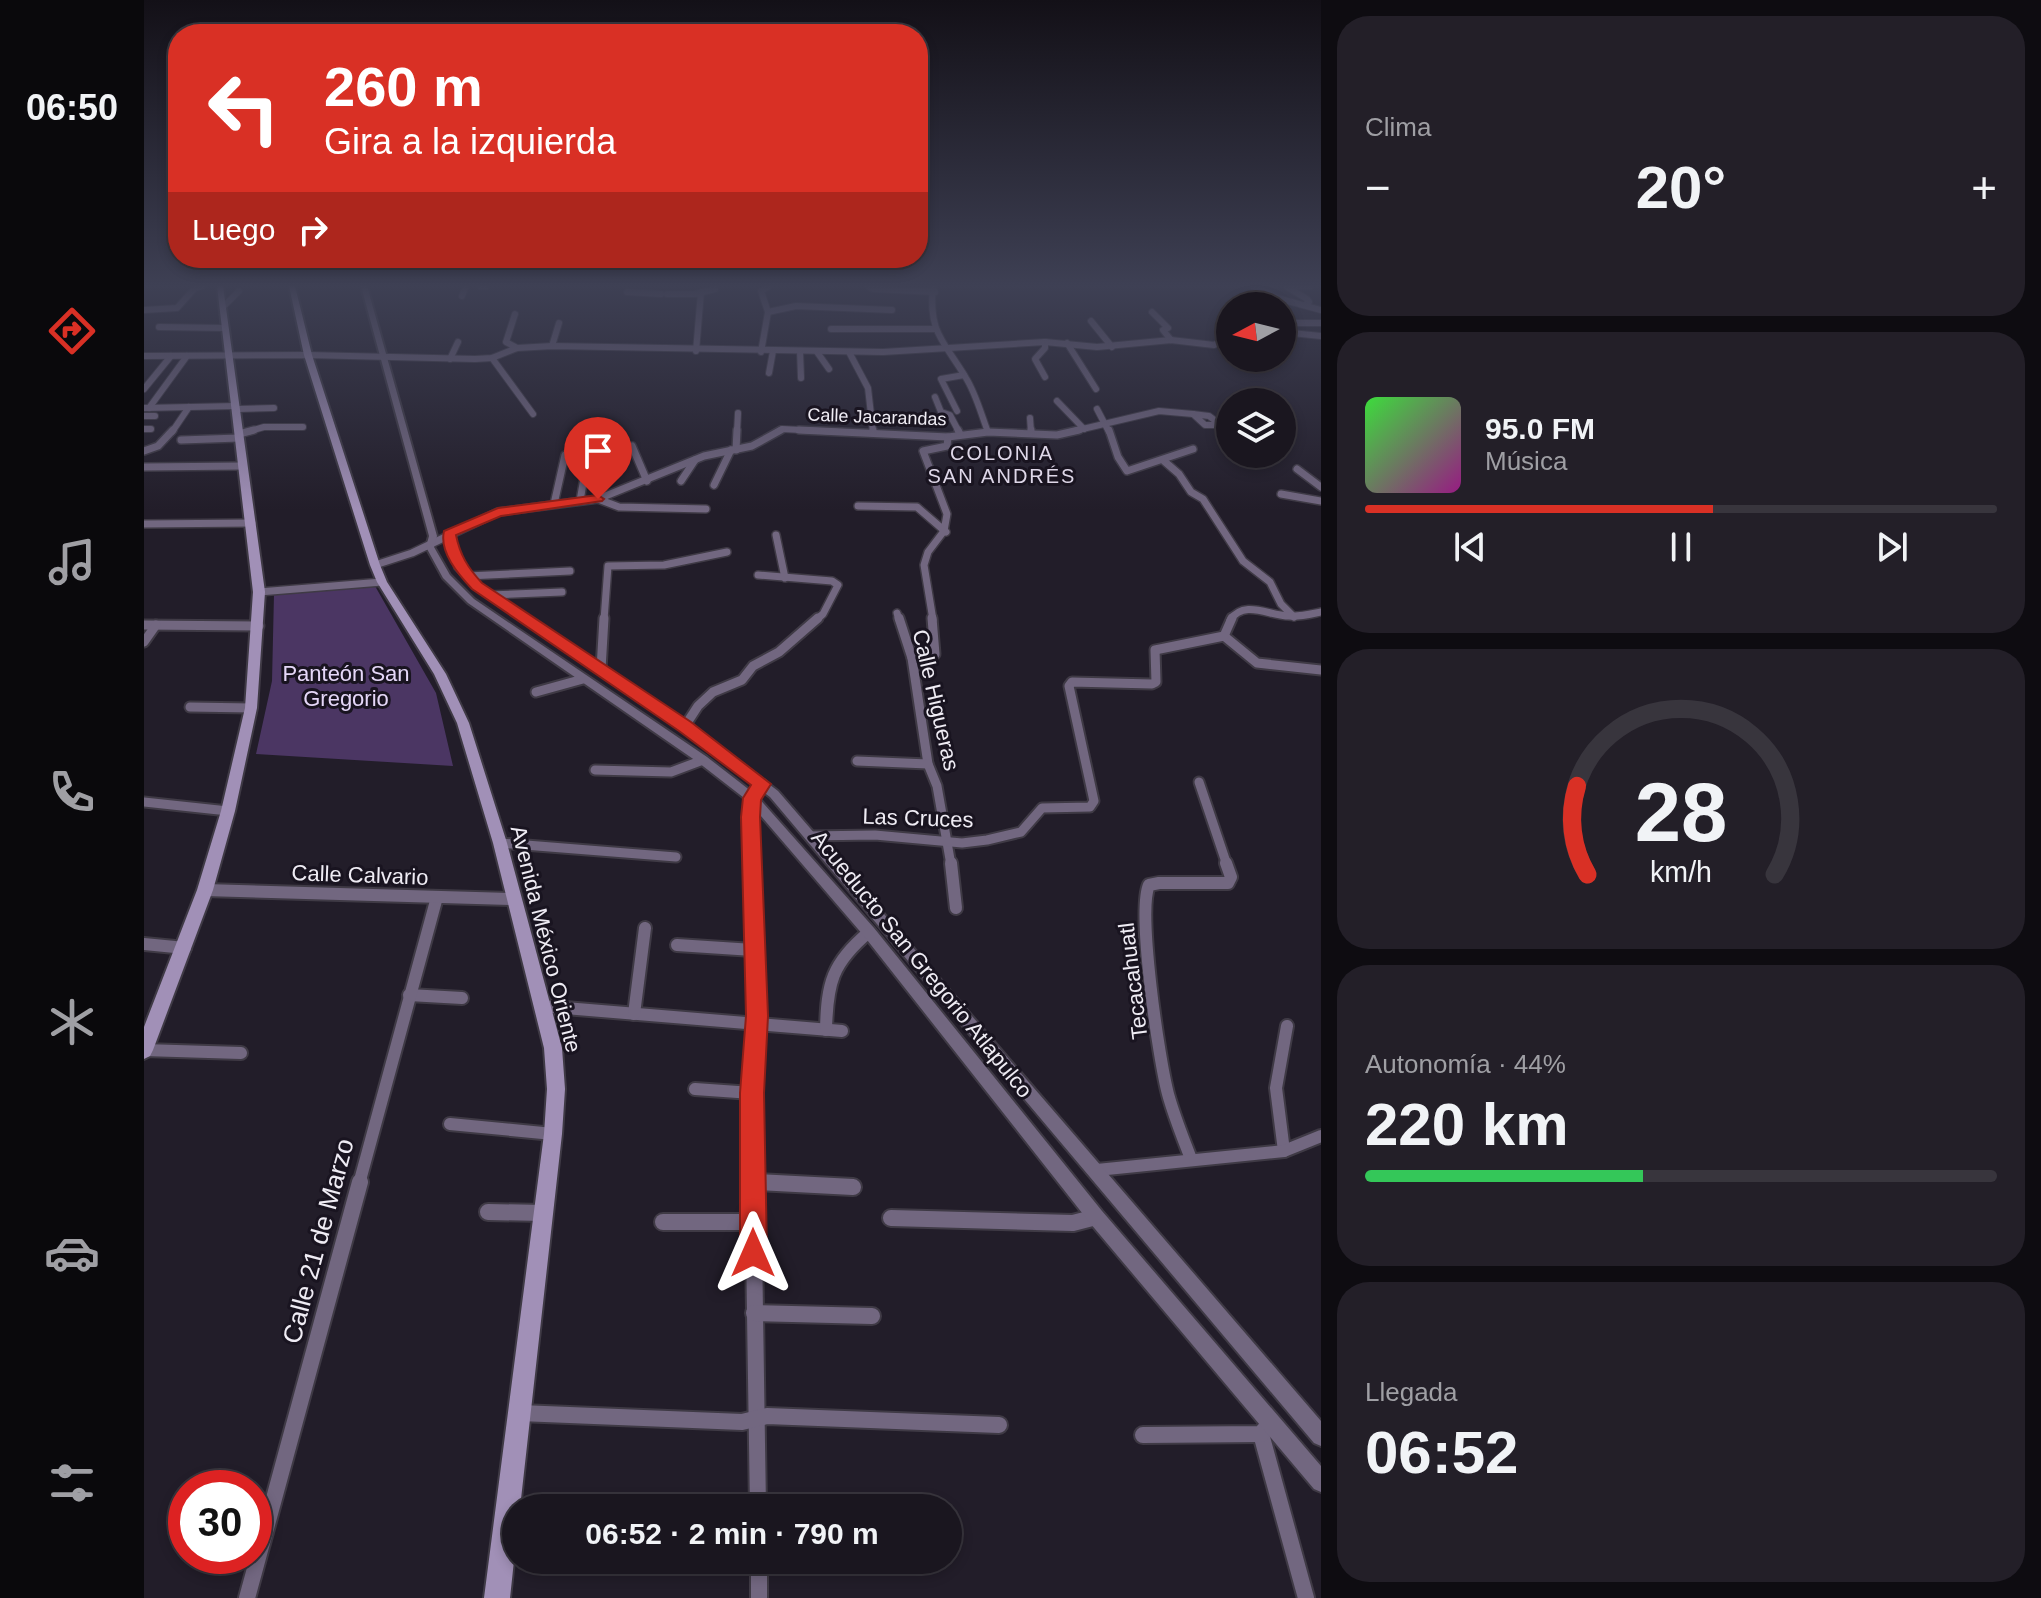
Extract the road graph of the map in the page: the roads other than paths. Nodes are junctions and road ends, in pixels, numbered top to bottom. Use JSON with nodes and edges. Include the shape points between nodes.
{"nodes":[{"id":1,"x":167,"y":361,"type":"edge"},
{"id":2,"x":183,"y":361,"type":"edge"},
{"id":3,"x":231,"y":361,"type":"edge"},
{"id":4,"x":310,"y":361,"type":"edge"},
{"id":5,"x":383,"y":361,"type":"edge"},
{"id":6,"x":494,"y":361,"type":"edge"},
{"id":7,"x":771,"y":361,"type":"edge"},
{"id":8,"x":800,"y":361,"type":"edge"},
{"id":9,"x":823,"y":361,"type":"edge"},
{"id":10,"x":854,"y":361,"type":"edge"},
{"id":11,"x":954,"y":361,"type":"edge"},
{"id":12,"x":1036,"y":361,"type":"edge"},
{"id":13,"x":1075,"y":361,"type":"edge"},
{"id":14,"x":829,"y":369,"type":"dead end"},
{"id":15,"x":769,"y":373,"type":"dead end"},
{"id":16,"x":964,"y":375,"type":"junction"},
{"id":17,"x":1045,"y":377,"type":"dead end"},
{"id":18,"x":801,"y":378,"type":"dead end"},
{"id":19,"x":144,"y":389,"type":"edge"},
{"id":20,"x":1096,"y":389,"type":"dead end"},
{"id":21,"x":935,"y":397,"type":"dead end"},
{"id":22,"x":1057,"y":401,"type":"dead end"},
{"id":23,"x":189,"y":407,"type":"junction"},
{"id":24,"x":146,"y":408,"type":"edge"},
{"id":25,"x":236,"y":408,"type":"junction"},
{"id":26,"x":274,"y":408,"type":"dead end"},
{"id":27,"x":1097,"y":409,"type":"dead end"},
{"id":28,"x":957,"y":411,"type":"dead end"},
{"id":29,"x":738,"y":413,"type":"dead end"},
{"id":30,"x":533,"y":414,"type":"dead end"},
{"id":31,"x":1193,"y":414,"type":"dead end"},
{"id":32,"x":144,"y":416,"type":"edge"},
{"id":33,"x":155,"y":416,"type":"dead end"},
{"id":34,"x":1030,"y":418,"type":"dead end"},
{"id":35,"x":1109,"y":422,"type":"junction"},
{"id":36,"x":303,"y":427,"type":"dead end"},
{"id":37,"x":1084,"y":429,"type":"junction"},
{"id":38,"x":988,"y":432,"type":"junction"},
{"id":39,"x":873,"y":433,"type":"junction"},
{"id":40,"x":1031,"y":433,"type":"junction"},
{"id":41,"x":960,"y":434,"type":"junction"},
{"id":42,"x":239,"y":436,"type":"junction"},
{"id":43,"x":948,"y":437,"type":"junction"},
{"id":44,"x":181,"y":440,"type":"dead end"},
{"id":45,"x":632,"y":446,"type":"dead end"},
{"id":46,"x":1193,"y":449,"type":"dead end"},
{"id":47,"x":734,"y":450,"type":"junction"},
{"id":48,"x":144,"y":451,"type":"edge"},
{"id":49,"x":588,"y":454,"type":"dead end"},
{"id":50,"x":565,"y":455,"type":"dead end"},
{"id":51,"x":695,"y":459,"type":"junction"},
{"id":52,"x":1164,"y":461,"type":"junction"},
{"id":53,"x":242,"y":466,"type":"junction"},
{"id":54,"x":144,"y":467,"type":"edge"},
{"id":55,"x":1297,"y":469,"type":"dead end"},
{"id":56,"x":647,"y":481,"type":"junction"},
{"id":57,"x":681,"y":481,"type":"dead end"},
{"id":58,"x":714,"y":485,"type":"dead end"},
{"id":59,"x":1321,"y":487,"type":"edge"},
{"id":60,"x":1281,"y":494,"type":"dead end"},
{"id":61,"x":598,"y":499,"type":"junction"},
{"id":62,"x":580,"y":501,"type":"junction"},
{"id":63,"x":1321,"y":501,"type":"edge"},
{"id":64,"x":554,"y":504,"type":"junction"},
{"id":65,"x":858,"y":506,"type":"dead end"},
{"id":66,"x":706,"y":509,"type":"dead end"},
{"id":67,"x":252,"y":523,"type":"junction"},
{"id":68,"x":144,"y":524,"type":"edge"},
{"id":69,"x":946,"y":532,"type":"junction"},
{"id":70,"x":449,"y":533,"type":"junction"},
{"id":71,"x":776,"y":535,"type":"dead end"},
{"id":72,"x":432,"y":542,"type":"junction"},
{"id":73,"x":727,"y":552,"type":"dead end"},
{"id":74,"x":375,"y":565,"type":"junction"},
{"id":75,"x":570,"y":571,"type":"dead end"},
{"id":76,"x":758,"y":575,"type":"dead end"},
{"id":77,"x":467,"y":576,"type":"junction"},
{"id":78,"x":785,"y":578,"type":"junction"},
{"id":79,"x":382,"y":582,"type":"junction"},
{"id":80,"x":259,"y":592,"type":"junction"},
{"id":81,"x":562,"y":592,"type":"dead end"},
{"id":82,"x":489,"y":595,"type":"junction"},
{"id":83,"x":1321,"y":612,"type":"edge"},
{"id":84,"x":897,"y":613,"type":"dead end"},
{"id":85,"x":1294,"y":617,"type":"junction"},
{"id":86,"x":144,"y":625,"type":"edge"},
{"id":87,"x":156,"y":625,"type":"junction"},
{"id":88,"x":259,"y":626,"type":"junction"},
{"id":89,"x":1224,"y":636,"type":"junction"},
{"id":90,"x":144,"y":642,"type":"edge"},
{"id":91,"x":912,"y":658,"type":"junction"},
{"id":92,"x":601,"y":669,"type":"junction"},
{"id":93,"x":1321,"y":670,"type":"edge"},
{"id":94,"x":583,"y":679,"type":"junction"},
{"id":95,"x":536,"y":692,"type":"dead end"},
{"id":96,"x":190,"y":707,"type":"dead end"},
{"id":97,"x":251,"y":708,"type":"junction"},
{"id":98,"x":685,"y":726,"type":"junction"},
{"id":99,"x":703,"y":760,"type":"junction"},
{"id":100,"x":857,"y":761,"type":"dead end"},
{"id":101,"x":928,"y":764,"type":"junction"},
{"id":102,"x":595,"y":770,"type":"dead end"},
{"id":103,"x":1199,"y":782,"type":"dead end"},
{"id":104,"x":762,"y":784,"type":"junction"},
{"id":105,"x":752,"y":798,"type":"junction"},
{"id":106,"x":144,"y":802,"type":"edge"},
{"id":107,"x":228,"y":811,"type":"junction"},
{"id":108,"x":809,"y":836,"type":"junction"},
{"id":109,"x":949,"y":842,"type":"junction"},
{"id":110,"x":500,"y":843,"type":"junction"},
{"id":111,"x":676,"y":857,"type":"dead end"},
{"id":112,"x":205,"y":890,"type":"junction"},
{"id":113,"x":437,"y":897,"type":"junction"},
{"id":114,"x":513,"y":899,"type":"junction"},
{"id":115,"x":956,"y":908,"type":"dead end"},
{"id":116,"x":645,"y":928,"type":"dead end"},
{"id":117,"x":869,"y":932,"type":"junction"},
{"id":118,"x":144,"y":944,"type":"edge"},
{"id":119,"x":677,"y":945,"type":"dead end"},
{"id":120,"x":185,"y":948,"type":"junction"},
{"id":121,"x":753,"y":950,"type":"junction"},
{"id":122,"x":409,"y":995,"type":"junction"},
{"id":123,"x":462,"y":998,"type":"dead end"},
{"id":124,"x":541,"y":1006,"type":"junction"},
{"id":125,"x":634,"y":1014,"type":"junction"},
{"id":126,"x":755,"y":1025,"type":"junction"},
{"id":127,"x":1287,"y":1026,"type":"dead end"},
{"id":128,"x":826,"y":1030,"type":"junction"},
{"id":129,"x":842,"y":1031,"type":"dead end"},
{"id":130,"x":144,"y":1050,"type":"edge"},
{"id":131,"x":241,"y":1053,"type":"dead end"},
{"id":132,"x":695,"y":1089,"type":"dead end"},
{"id":133,"x":752,"y":1093,"type":"junction"},
{"id":134,"x":450,"y":1124,"type":"dead end"},
{"id":135,"x":553,"y":1134,"type":"junction"},
{"id":136,"x":1321,"y":1136,"type":"edge"},
{"id":137,"x":1284,"y":1151,"type":"junction"},
{"id":138,"x":1191,"y":1159,"type":"junction"},
{"id":139,"x":1097,"y":1170,"type":"junction"},
{"id":140,"x":753,"y":1182,"type":"junction"},
{"id":141,"x":853,"y":1187,"type":"dead end"},
{"id":142,"x":488,"y":1212,"type":"dead end"},
{"id":143,"x":544,"y":1213,"type":"junction"},
{"id":144,"x":1096,"y":1217,"type":"junction"},
{"id":145,"x":891,"y":1218,"type":"dead end"},
{"id":146,"x":663,"y":1222,"type":"dead end"},
{"id":147,"x":753,"y":1222,"type":"junction"},
{"id":148,"x":754,"y":1313,"type":"junction"},
{"id":149,"x":872,"y":1316,"type":"dead end"},
{"id":150,"x":520,"y":1413,"type":"junction"},
{"id":151,"x":758,"y":1418,"type":"junction"},
{"id":152,"x":999,"y":1425,"type":"dead end"},
{"id":153,"x":1266,"y":1428,"type":"junction"},
{"id":154,"x":1143,"y":1435,"type":"dead end"},
{"id":155,"x":1321,"y":1436,"type":"edge"},
{"id":156,"x":1321,"y":1482,"type":"edge"},
{"id":157,"x":758,"y":1494,"type":"edge"},
{"id":158,"x":759,"y":1574,"type":"edge"},
{"id":159,"x":247,"y":1598,"type":"edge"},
{"id":160,"x":497,"y":1598,"type":"edge"},
{"id":161,"x":759,"y":1598,"type":"edge"},
{"id":162,"x":1306,"y":1598,"type":"edge"}],
"edges":[{"from":1,"to":19,"type":"street"},
{"from":2,"to":24,"type":"street"},
{"from":3,"to":25,"type":"main road"},
{"from":4,"to":74,"type":"main road","name":"Avenida México Oriente"},
{"from":5,"to":72,"type":"street","name":"Acueducto San Gregorio Atlapulco"},
{"from":6,"to":30,"type":"street"},
{"from":7,"to":15,"type":"street"},
{"from":8,"to":18,"type":"street"},
{"from":9,"to":14,"type":"street"},
{"from":10,"to":39,"type":"street","via":[[868,388]]},
{"from":11,"to":16,"type":"street"},
{"from":12,"to":17,"type":"street"},
{"from":13,"to":20,"type":"street"},
{"from":16,"to":28,"type":"street","via":[[941,379]]},
{"from":16,"to":38,"type":"street"},
{"from":21,"to":41,"type":"street"},
{"from":22,"to":37,"type":"street"},
{"from":23,"to":24,"type":"street"},
{"from":23,"to":25,"type":"street"},
{"from":23,"to":48,"type":"street","via":[[162,444]]},
{"from":25,"to":26,"type":"street"},
{"from":25,"to":42,"type":"main road"},
{"from":27,"to":35,"type":"street"},
{"from":29,"to":47,"type":"street"},
{"from":31,"to":35,"type":"street","name":"Calle Jacarandas","via":[[1159,411]]},
{"from":32,"to":33,"type":"street"},
{"from":34,"to":40,"type":"street"},
{"from":35,"to":37,"type":"street","name":"Calle Jacarandas"},
{"from":35,"to":52,"type":"street","via":[[1124,469],[1131,472]]},
{"from":36,"to":42,"type":"street","via":[[264,427]]},
{"from":37,"to":40,"type":"street","name":"Calle Jacarandas"},
{"from":38,"to":40,"type":"street","name":"Calle Jacarandas"},
{"from":38,"to":41,"type":"street","name":"Calle Jacarandas"},
{"from":39,"to":43,"type":"street","name":"Calle Jacarandas"},
{"from":39,"to":47,"type":"street","name":"Calle Jacarandas","via":[[782,429],[758,444]]},
{"from":41,"to":43,"type":"street","name":"Calle Jacarandas"},
{"from":42,"to":44,"type":"street"},
{"from":42,"to":53,"type":"main road"},
{"from":43,"to":69,"type":"street","via":[[947,446],[923,451],[947,514]]},
{"from":45,"to":56,"type":"street"},
{"from":46,"to":52,"type":"street"},
{"from":47,"to":51,"type":"street","name":"Calle Jacarandas"},
{"from":47,"to":58,"type":"street"},
{"from":49,"to":62,"type":"street"},
{"from":50,"to":64,"type":"street"},
{"from":51,"to":56,"type":"street","name":"Calle Jacarandas"},
{"from":51,"to":57,"type":"street"},
{"from":52,"to":85,"type":"street","via":[[1203,499],[1243,561],[1270,582]]},
{"from":53,"to":54,"type":"street"},
{"from":53,"to":67,"type":"main road"},
{"from":55,"to":59,"type":"street"},
{"from":56,"to":61,"type":"street","name":"Calle Jacarandas"},
{"from":60,"to":63,"type":"street"},
{"from":61,"to":62,"type":"street","name":"Calle Jacarandas"},
{"from":61,"to":66,"type":"street","via":[[619,507]]},
{"from":62,"to":64,"type":"street","name":"Calle Jacarandas"},
{"from":64,"to":70,"type":"street","name":"Calle Jacarandas","via":[[498,512]]},
{"from":65,"to":69,"type":"street","via":[[917,507]]},
{"from":67,"to":68,"type":"street"},
{"from":67,"to":80,"type":"main road"},
{"from":69,"to":91,"type":"street","via":[[924,561],[935,654]]},
{"from":70,"to":72,"type":"street","name":"Calle Jacarandas"},
{"from":70,"to":77,"type":"street","name":"Acueducto San Gregorio Atlapulco"},
{"from":71,"to":78,"type":"street"},
{"from":72,"to":74,"type":"street","name":"Calle Jacarandas"},
{"from":72,"to":94,"type":"street","name":"Acueducto San Gregorio Atlapulco","via":[[435,559],[462,593]]},
{"from":73,"to":92,"type":"street","via":[[664,565],[608,566]]},
{"from":74,"to":79,"type":"main road","name":"Avenida México Oriente"},
{"from":75,"to":77,"type":"street"},
{"from":76,"to":78,"type":"street"},
{"from":77,"to":82,"type":"street","name":"Acueducto San Gregorio Atlapulco"},
{"from":78,"to":98,"type":"street","via":[[832,581],[837,590],[823,614],[738,682],[713,692]]},
{"from":79,"to":80,"type":"street"},
{"from":79,"to":110,"type":"main road","name":"Avenida México Oriente","via":[[453,696]]},
{"from":80,"to":88,"type":"main road"},
{"from":81,"to":82,"type":"street"},
{"from":82,"to":92,"type":"street","name":"Acueducto San Gregorio Atlapulco"},
{"from":83,"to":85,"type":"street"},
{"from":84,"to":91,"type":"street","name":"Calle Higueras"},
{"from":85,"to":89,"type":"street","via":[[1254,608],[1229,618]]},
{"from":86,"to":87,"type":"street"},
{"from":87,"to":88,"type":"street"},
{"from":87,"to":90,"type":"street"},
{"from":88,"to":97,"type":"main road"},
{"from":89,"to":93,"type":"street","via":[[1257,663]]},
{"from":89,"to":109,"type":"street","name":"Las Cruces","via":[[1155,650],[1152,684],[1069,686],[1094,805],[1042,808],[1021,832]]},
{"from":91,"to":101,"type":"street","name":"Calle Higueras"},
{"from":92,"to":98,"type":"street","name":"Acueducto San Gregorio Atlapulco"},
{"from":94,"to":95,"type":"street"},
{"from":94,"to":99,"type":"street","name":"Acueducto San Gregorio Atlapulco"},
{"from":96,"to":97,"type":"street"},
{"from":97,"to":107,"type":"main road"},
{"from":98,"to":104,"type":"street","name":"Acueducto San Gregorio Atlapulco"},
{"from":99,"to":102,"type":"street","via":[[671,772]]},
{"from":99,"to":105,"type":"street","name":"Acueducto San Gregorio Atlapulco"},
{"from":100,"to":101,"type":"street"},
{"from":101,"to":109,"type":"street","name":"Calle Higueras"},
{"from":103,"to":138,"type":"street","name":"Tecacahuatl","via":[[1231,877],[1228,883],[1163,881],[1149,885],[1144,896],[1146,946],[1168,1094]]},
{"from":104,"to":105,"type":"street"},
{"from":104,"to":108,"type":"street","name":"Acueducto San Gregorio Atlapulco"},
{"from":105,"to":117,"type":"street","name":"Acueducto San Gregorio Atlapulco"},
{"from":105,"to":121,"type":"street"},
{"from":106,"to":107,"type":"street"},
{"from":107,"to":112,"type":"main road"},
{"from":108,"to":109,"type":"street","name":"Las Cruces"},
{"from":108,"to":139,"type":"street","name":"Acueducto San Gregorio Atlapulco"},
{"from":109,"to":115,"type":"street","name":"Calle Higueras"},
{"from":110,"to":111,"type":"street"},
{"from":110,"to":114,"type":"main road","name":"Avenida México Oriente"},
{"from":112,"to":113,"type":"street","name":"Calle Calvario"},
{"from":112,"to":120,"type":"main road"},
{"from":113,"to":114,"type":"street","name":"Calle Calvario"},
{"from":113,"to":122,"type":"street","name":"Calle 21 de Marzo"},
{"from":114,"to":124,"type":"main road","name":"Avenida México Oriente"},
{"from":116,"to":125,"type":"street"},
{"from":117,"to":128,"type":"street","via":[[844,952],[832,975]]},
{"from":117,"to":144,"type":"street","name":"Acueducto San Gregorio Atlapulco"},
{"from":118,"to":120,"type":"street"},
{"from":119,"to":121,"type":"street"},
{"from":120,"to":130,"type":"main road"},
{"from":121,"to":126,"type":"street"},
{"from":122,"to":123,"type":"street"},
{"from":122,"to":159,"type":"street","name":"Calle 21 de Marzo"},
{"from":124,"to":125,"type":"street"},
{"from":124,"to":135,"type":"main road","name":"Avenida México Oriente","via":[[556,1069]]},
{"from":125,"to":126,"type":"street"},
{"from":126,"to":128,"type":"street"},
{"from":126,"to":133,"type":"street"},
{"from":127,"to":137,"type":"street","via":[[1275,1078]]},
{"from":128,"to":129,"type":"street"},
{"from":130,"to":131,"type":"street"},
{"from":132,"to":133,"type":"street"},
{"from":133,"to":140,"type":"street"},
{"from":134,"to":135,"type":"street"},
{"from":135,"to":143,"type":"main road","name":"Avenida México Oriente"},
{"from":136,"to":137,"type":"street"},
{"from":137,"to":138,"type":"street"},
{"from":138,"to":139,"type":"street"},
{"from":139,"to":155,"type":"street","name":"Acueducto San Gregorio Atlapulco"},
{"from":140,"to":141,"type":"street"},
{"from":140,"to":147,"type":"street"},
{"from":142,"to":143,"type":"street"},
{"from":143,"to":150,"type":"main road","name":"Avenida México Oriente"},
{"from":144,"to":145,"type":"street","via":[[1073,1223]]},
{"from":144,"to":153,"type":"street","name":"Acueducto San Gregorio Atlapulco"},
{"from":146,"to":147,"type":"street"},
{"from":147,"to":148,"type":"street"},
{"from":148,"to":149,"type":"street"},
{"from":148,"to":151,"type":"street"},
{"from":150,"to":151,"type":"street","via":[[742,1422]]},
{"from":150,"to":160,"type":"main road","name":"Avenida México Oriente"},
{"from":151,"to":152,"type":"street"},
{"from":151,"to":157,"type":"street"},
{"from":153,"to":154,"type":"street"},
{"from":153,"to":156,"type":"street","name":"Acueducto San Gregorio Atlapulco"},
{"from":153,"to":162,"type":"street"},
{"from":158,"to":161,"type":"street"}]}
